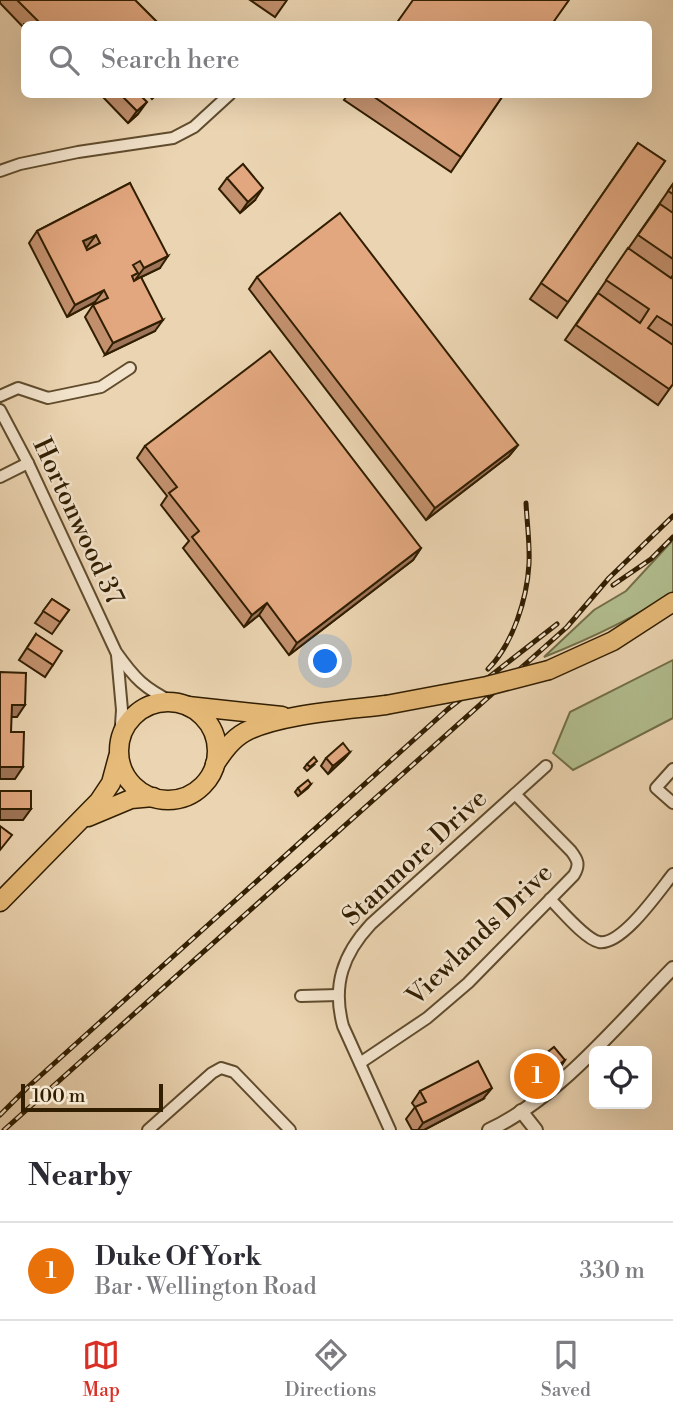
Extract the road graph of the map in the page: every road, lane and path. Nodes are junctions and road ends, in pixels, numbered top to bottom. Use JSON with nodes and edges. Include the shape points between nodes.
{"nodes":[{"id":1,"x":226,"y":98,"type":"edge"},
{"id":2,"x":0,"y":171,"type":"edge"},
{"id":3,"x":130,"y":368,"type":"dead end"},
{"id":4,"x":0,"y":396,"type":"edge"},
{"id":5,"x":0,"y":410,"type":"edge"},
{"id":6,"x":28,"y":463,"type":"junction"},
{"id":7,"x":0,"y":477,"type":"edge"},
{"id":8,"x":673,"y":602,"type":"edge"},
{"id":9,"x":116,"y":652,"type":"junction"},
{"id":10,"x":178,"y":704,"type":"junction"},
{"id":11,"x":295,"y":717,"type":"junction"},
{"id":12,"x":120,"y":743,"type":"junction"},
{"id":13,"x":215,"y":764,"type":"junction"},
{"id":14,"x":546,"y":766,"type":"dead end"},
{"id":15,"x":673,"y":769,"type":"edge"},
{"id":16,"x":515,"y":794,"type":"junction"},
{"id":17,"x":153,"y":797,"type":"junction"},
{"id":18,"x":673,"y":803,"type":"edge"},
{"id":19,"x":82,"y":820,"type":"junction"},
{"id":20,"x":673,"y":874,"type":"edge"},
{"id":21,"x":550,"y":899,"type":"junction"},
{"id":22,"x":0,"y":902,"type":"edge"},
{"id":23,"x":673,"y":968,"type":"edge"},
{"id":24,"x":338,"y":995,"type":"junction"},
{"id":25,"x":301,"y":996,"type":"dead end"},
{"id":26,"x":360,"y":1063,"type":"junction"},
{"id":27,"x":521,"y":1111,"type":"junction"},
{"id":28,"x":148,"y":1130,"type":"edge"},
{"id":29,"x":290,"y":1130,"type":"edge"},
{"id":30,"x":390,"y":1130,"type":"edge"},
{"id":31,"x":489,"y":1130,"type":"edge"},
{"id":32,"x":536,"y":1130,"type":"edge"}],
"edges":[{"from":1,"to":2,"type":"street","via":[[194,127],[173,138],[78,152]]},
{"from":3,"to":4,"type":"street","via":[[101,387],[48,398],[18,388]]},
{"from":5,"to":6,"type":"street","name":"Hortonwood 37"},
{"from":6,"to":7,"type":"street"},
{"from":6,"to":9,"type":"street","name":"Hortonwood 37"},
{"from":8,"to":11,"type":"highway","bridge":true,"via":[[613,641],[549,670],[386,705]]},
{"from":9,"to":10,"type":"street","name":"Hortonwood 37","via":[[134,678]]},
{"from":9,"to":12,"type":"street","name":"Hortonwood 37"},
{"from":10,"to":11,"type":"highway"},
{"from":10,"to":12,"type":"highway","via":[[159,703],[138,713],[124,729]]},
{"from":10,"to":13,"type":"highway","via":[[203,718],[213,732]]},
{"from":11,"to":13,"type":"highway","via":[[245,732]]},
{"from":12,"to":17,"type":"highway","via":[[120,761],[127,777]]},
{"from":12,"to":19,"type":"highway","via":[[111,783]]},
{"from":13,"to":17,"type":"highway","via":[[206,781],[188,795],[167,800]]},
{"from":14,"to":16,"type":"street","name":"Stanmore Drive"},
{"from":15,"to":18,"type":"street","via":[[656,788]]},
{"from":16,"to":21,"type":"street","name":"Viewlands Drive","via":[[578,860],[574,875]]},
{"from":16,"to":24,"type":"street","name":"Stanmore Drive","via":[[355,941],[343,967]]},
{"from":17,"to":19,"type":"highway","via":[[131,799]]},
{"from":19,"to":22,"type":"highway"},
{"from":20,"to":21,"type":"street","via":[[650,904],[608,941],[589,937]]},
{"from":21,"to":26,"type":"street","name":"Viewlands Drive","via":[[468,983],[427,1018]]},
{"from":23,"to":27,"type":"street","via":[[561,1081]]},
{"from":24,"to":25,"type":"street"},
{"from":24,"to":26,"type":"street","name":"Stanmore Drive","via":[[343,1026]]},
{"from":26,"to":30,"type":"street","name":"Stanmore Drive"},
{"from":27,"to":31,"type":"street"},
{"from":27,"to":32,"type":"street"},
{"from":28,"to":29,"type":"street","via":[[221,1068],[234,1072]]}]}
